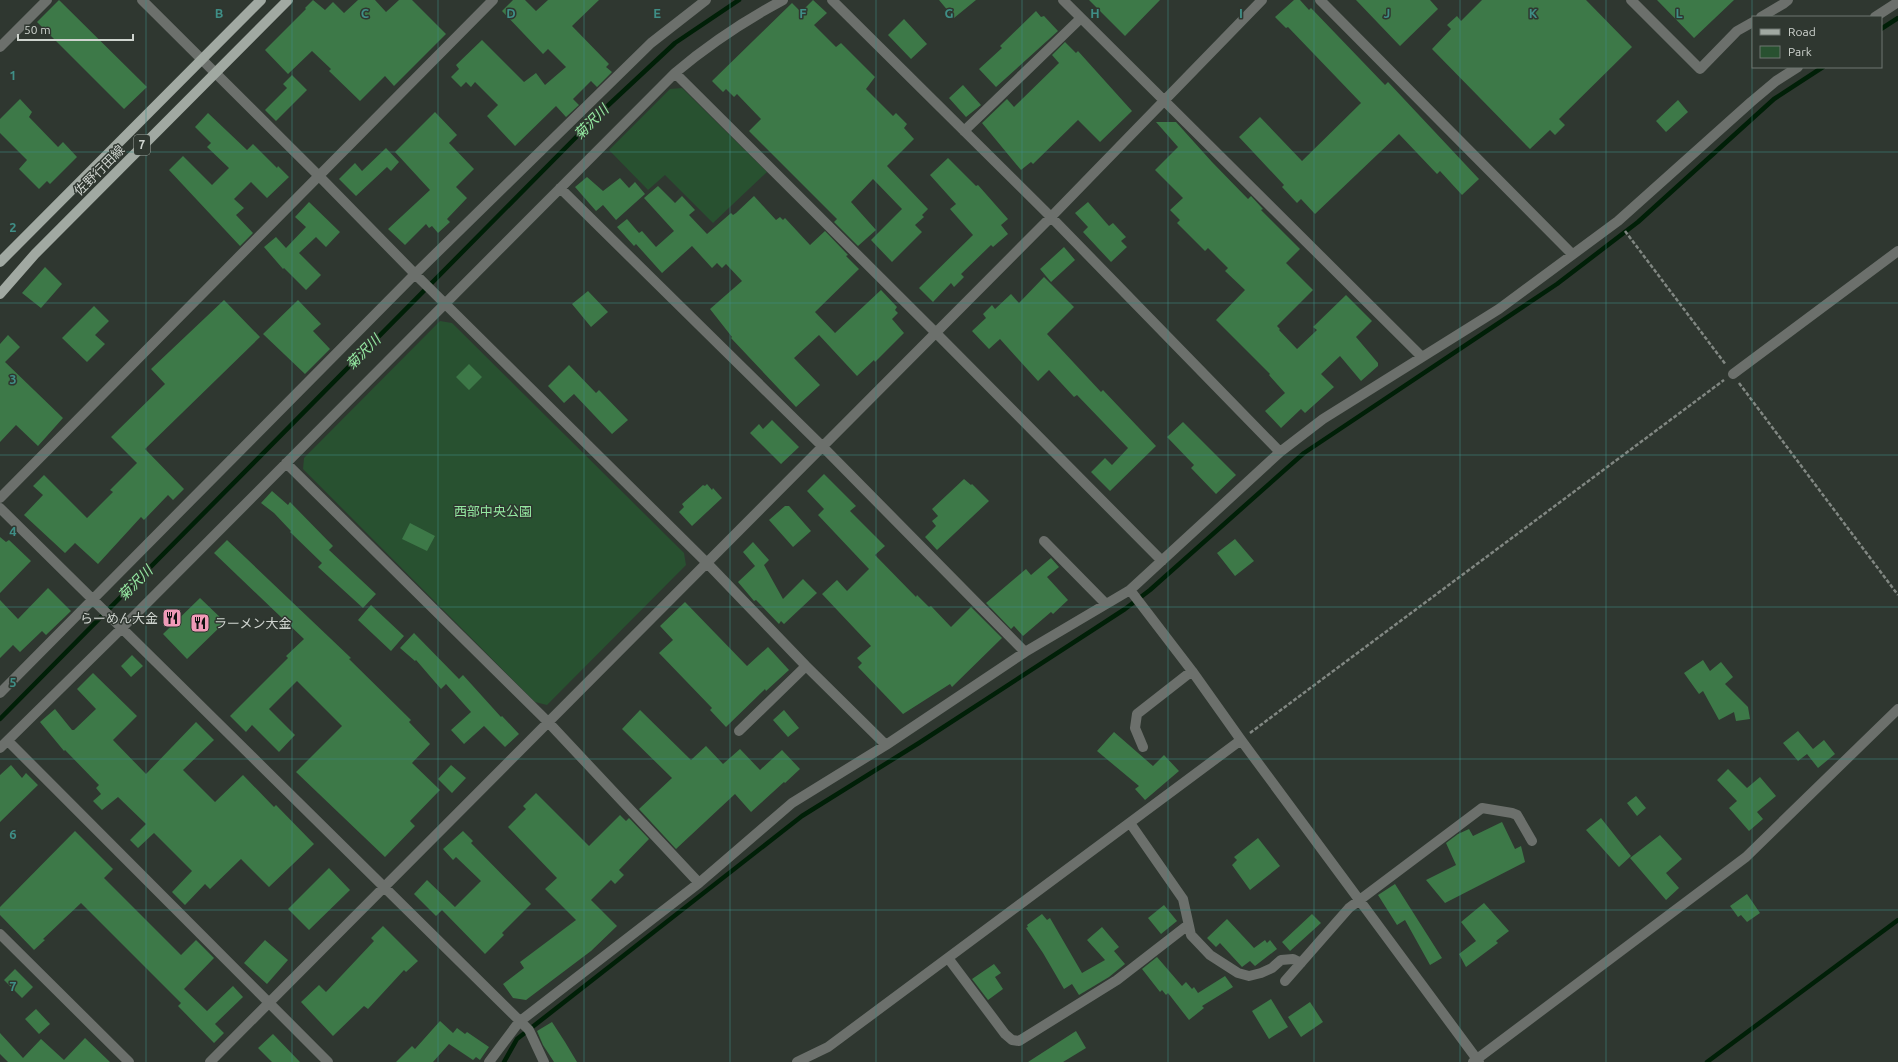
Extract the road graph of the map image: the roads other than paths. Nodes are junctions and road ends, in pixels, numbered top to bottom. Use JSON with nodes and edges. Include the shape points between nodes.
{"nodes":[{"id":1,"x":47,"y":0,"type":"edge"},
{"id":2,"x":142,"y":0,"type":"edge"},
{"id":3,"x":261,"y":0,"type":"edge"},
{"id":4,"x":288,"y":0,"type":"edge"},
{"id":5,"x":493,"y":0,"type":"edge"},
{"id":6,"x":706,"y":0,"type":"edge"},
{"id":7,"x":783,"y":0,"type":"edge"},
{"id":8,"x":832,"y":0,"type":"edge"},
{"id":9,"x":1063,"y":0,"type":"edge"},
{"id":10,"x":1262,"y":0,"type":"edge"},
{"id":11,"x":1320,"y":0,"type":"edge"},
{"id":12,"x":1631,"y":0,"type":"edge"},
{"id":13,"x":1788,"y":0,"type":"edge"},
{"id":14,"x":1898,"y":2,"type":"edge"},
{"id":15,"x":1763,"y":16,"type":"edge"},
{"id":16,"x":1876,"y":16,"type":"edge"},
{"id":17,"x":1081,"y":18,"type":"junction"},
{"id":18,"x":1752,"y":23,"type":"edge"},
{"id":19,"x":0,"y":47,"type":"edge"},
{"id":20,"x":203,"y":59,"type":"junction"},
{"id":21,"x":1796,"y":68,"type":"edge"},
{"id":22,"x":216,"y":72,"type":"junction"},
{"id":23,"x":675,"y":73,"type":"junction"},
{"id":24,"x":1164,"y":101,"type":"junction"},
{"id":25,"x":964,"y":131,"type":"junction"},
{"id":26,"x":320,"y":176,"type":"junction"},
{"id":27,"x":560,"y":188,"type":"junction"},
{"id":28,"x":1051,"y":217,"type":"junction"},
{"id":29,"x":1898,"y":251,"type":"edge"},
{"id":30,"x":1572,"y":254,"type":"junction"},
{"id":31,"x":0,"y":262,"type":"edge"},
{"id":32,"x":418,"y":277,"type":"junction"},
{"id":33,"x":0,"y":294,"type":"edge"},
{"id":34,"x":446,"y":304,"type":"junction"},
{"id":35,"x":936,"y":333,"type":"junction"},
{"id":36,"x":1422,"y":357,"type":"junction"},
{"id":37,"x":1733,"y":374,"type":"road end"},
{"id":38,"x":822,"y":446,"type":"junction"},
{"id":39,"x":1280,"y":452,"type":"junction"},
{"id":40,"x":286,"y":463,"type":"junction"},
{"id":41,"x":0,"y":498,"type":"edge"},
{"id":42,"x":0,"y":508,"type":"edge"},
{"id":43,"x":1044,"y":541,"type":"dead end"},
{"id":44,"x":1162,"y":561,"type":"junction"},
{"id":45,"x":707,"y":563,"type":"junction"},
{"id":46,"x":1130,"y":590,"type":"junction"},
{"id":47,"x":93,"y":599,"type":"junction"},
{"id":48,"x":1106,"y":604,"type":"junction"},
{"id":49,"x":122,"y":628,"type":"junction"},
{"id":50,"x":1025,"y":652,"type":"junction"},
{"id":51,"x":806,"y":666,"type":"junction"},
{"id":52,"x":1192,"y":671,"type":"junction"},
{"id":53,"x":0,"y":693,"type":"edge"},
{"id":54,"x":1898,"y":709,"type":"edge"},
{"id":55,"x":548,"y":722,"type":"junction"},
{"id":56,"x":739,"y":731,"type":"dead end"},
{"id":57,"x":1241,"y":740,"type":"junction"},
{"id":58,"x":8,"y":741,"type":"junction"},
{"id":59,"x":886,"y":745,"type":"junction"},
{"id":60,"x":1143,"y":747,"type":"dead end"},
{"id":61,"x":0,"y":748,"type":"edge"},
{"id":62,"x":1130,"y":823,"type":"junction"},
{"id":63,"x":1532,"y":841,"type":"dead end"},
{"id":64,"x":699,"y":883,"type":"junction"},
{"id":65,"x":385,"y":886,"type":"junction"},
{"id":66,"x":1360,"y":901,"type":"junction"},
{"id":67,"x":1188,"y":925,"type":"junction"},
{"id":68,"x":0,"y":934,"type":"edge"},
{"id":69,"x":948,"y":958,"type":"junction"},
{"id":70,"x":1301,"y":963,"type":"junction"},
{"id":71,"x":1285,"y":981,"type":"dead end"},
{"id":72,"x":269,"y":1004,"type":"junction"},
{"id":73,"x":519,"y":1022,"type":"junction"},
{"id":74,"x":1476,"y":1061,"type":"edge"},
{"id":75,"x":129,"y":1062,"type":"edge"},
{"id":76,"x":210,"y":1062,"type":"edge"},
{"id":77,"x":328,"y":1062,"type":"edge"},
{"id":78,"x":489,"y":1062,"type":"edge"},
{"id":79,"x":544,"y":1062,"type":"edge"},
{"id":80,"x":797,"y":1062,"type":"edge"}],
"edges":[{"from":1,"to":19,"type":"street"},
{"from":2,"to":20,"type":"street"},
{"from":3,"to":20,"type":"main road","name":"佐野行田線","number":"7"},
{"from":4,"to":22,"type":"main road","name":"佐野行田線","number":"7"},
{"from":5,"to":26,"type":"street"},
{"from":6,"to":32,"type":"street","via":[[651,43]]},
{"from":7,"to":23,"type":"street","via":[[700,52]]},
{"from":8,"to":25,"type":"street"},
{"from":9,"to":17,"type":"street"},
{"from":10,"to":24,"type":"street"},
{"from":11,"to":30,"type":"street"},
{"from":12,"to":18,"type":"street","via":[[1700,69],[1737,31]]},
{"from":13,"to":15,"type":"street"},
{"from":14,"to":16,"type":"street"},
{"from":17,"to":24,"type":"street"},
{"from":17,"to":25,"type":"street"},
{"from":20,"to":22,"type":"street"},
{"from":20,"to":31,"type":"main road","name":"佐野行田線","number":"7"},
{"from":21,"to":30,"type":"street","via":[[1751,102],[1618,221]]},
{"from":22,"to":26,"type":"street"},
{"from":22,"to":33,"type":"main road","name":"佐野行田線","number":"7","via":[[35,254]]},
{"from":23,"to":27,"type":"street"},
{"from":23,"to":35,"type":"street"},
{"from":24,"to":28,"type":"street"},
{"from":24,"to":36,"type":"street"},
{"from":25,"to":28,"type":"street"},
{"from":26,"to":32,"type":"street"},
{"from":26,"to":41,"type":"street"},
{"from":27,"to":34,"type":"street"},
{"from":27,"to":38,"type":"street"},
{"from":28,"to":35,"type":"street"},
{"from":28,"to":39,"type":"street"},
{"from":29,"to":37,"type":"street"},
{"from":30,"to":36,"type":"street","via":[[1499,309]]},
{"from":32,"to":34,"type":"street"},
{"from":32,"to":47,"type":"street"},
{"from":34,"to":40,"type":"street"},
{"from":34,"to":45,"type":"street"},
{"from":35,"to":38,"type":"street"},
{"from":35,"to":44,"type":"street"},
{"from":36,"to":39,"type":"street","via":[[1323,419]]},
{"from":38,"to":45,"type":"street"},
{"from":38,"to":50,"type":"street"},
{"from":39,"to":44,"type":"street"},
{"from":40,"to":49,"type":"street"},
{"from":40,"to":55,"type":"street"},
{"from":42,"to":47,"type":"street"},
{"from":43,"to":48,"type":"street"},
{"from":44,"to":46,"type":"street"},
{"from":45,"to":51,"type":"street"},
{"from":45,"to":55,"type":"street"},
{"from":46,"to":48,"type":"street"},
{"from":46,"to":52,"type":"street"},
{"from":47,"to":49,"type":"street"},
{"from":47,"to":53,"type":"street"},
{"from":48,"to":50,"type":"street"},
{"from":49,"to":58,"type":"street"},
{"from":49,"to":65,"type":"street"},
{"from":50,"to":59,"type":"street"},
{"from":51,"to":56,"type":"street"},
{"from":51,"to":59,"type":"street"},
{"from":52,"to":57,"type":"street"},
{"from":52,"to":60,"type":"street","via":[[1137,714],[1135,728]]},
{"from":54,"to":74,"type":"street","via":[[1746,856]]},
{"from":55,"to":64,"type":"street"},
{"from":55,"to":65,"type":"street"},
{"from":57,"to":62,"type":"street"},
{"from":57,"to":66,"type":"street"},
{"from":58,"to":61,"type":"street"},
{"from":58,"to":72,"type":"street"},
{"from":59,"to":64,"type":"street","via":[[792,803]]},
{"from":62,"to":67,"type":"street","via":[[1183,899]]},
{"from":62,"to":69,"type":"street"},
{"from":63,"to":66,"type":"street","via":[[1516,815],[1482,808]]},
{"from":64,"to":73,"type":"street"},
{"from":65,"to":72,"type":"street"},
{"from":65,"to":73,"type":"street"},
{"from":66,"to":70,"type":"street","via":[[1349,908]]},
{"from":66,"to":74,"type":"street"},
{"from":67,"to":69,"type":"street","via":[[1117,980],[1019,1041],[1012,1040],[1005,1034]]},
{"from":67,"to":70,"type":"street","via":[[1190,935],[1210,955],[1238,973],[1248,976],[1261,973],[1281,960],[1293,959]]},
{"from":68,"to":75,"type":"street"},
{"from":69,"to":80,"type":"street","via":[[828,1047]]},
{"from":70,"to":71,"type":"street"},
{"from":72,"to":76,"type":"street"},
{"from":72,"to":77,"type":"street"},
{"from":73,"to":78,"type":"street"},
{"from":73,"to":79,"type":"street","via":[[529,1030]]}]}
